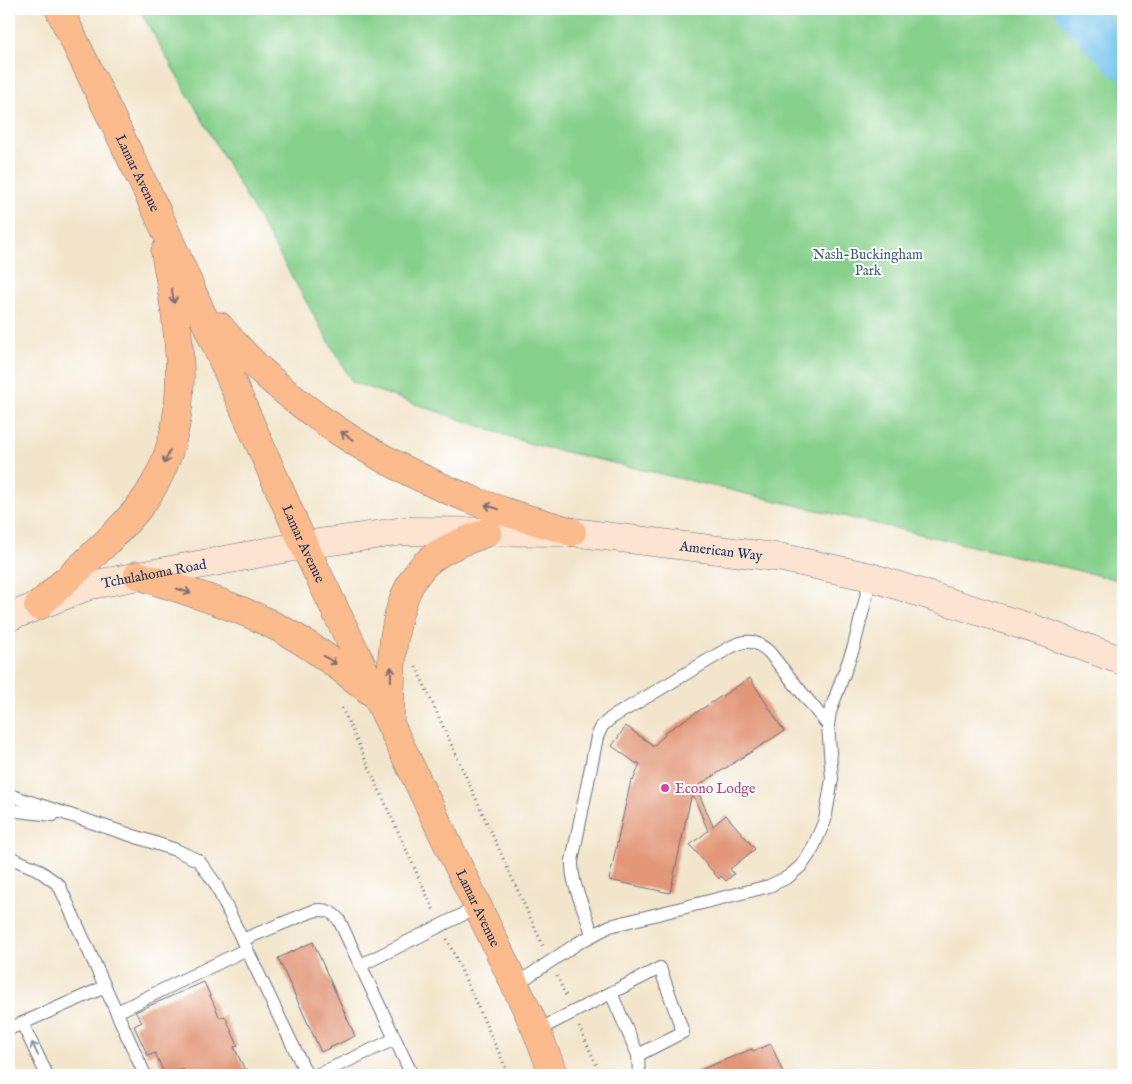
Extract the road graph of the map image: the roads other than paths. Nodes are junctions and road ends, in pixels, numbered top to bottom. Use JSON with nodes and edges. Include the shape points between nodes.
{"nodes":[{"id":1,"x":61,"y":14,"type":"edge"},
{"id":2,"x":158,"y":214,"type":"junction"},
{"id":3,"x":199,"y":302,"type":"junction"},
{"id":4,"x":488,"y":532,"type":"junction"},
{"id":5,"x":572,"y":532,"type":"junction"},
{"id":6,"x":304,"y":545,"type":"junction"},
{"id":7,"x":138,"y":576,"type":"junction"},
{"id":8,"x":871,"y":577,"type":"junction"},
{"id":9,"x":38,"y":606,"type":"junction"},
{"id":10,"x":9,"y":617,"type":"edge"},
{"id":11,"x":1123,"y":661,"type":"edge"},
{"id":12,"x":378,"y":698,"type":"junction"},
{"id":13,"x":390,"y":722,"type":"junction"},
{"id":14,"x":828,"y":725,"type":"junction"},
{"id":15,"x":9,"y":794,"type":"edge"},
{"id":16,"x":9,"y":810,"type":"edge"},
{"id":17,"x":79,"y":818,"type":"junction"},
{"id":18,"x":9,"y":857,"type":"edge"},
{"id":19,"x":478,"y":907,"type":"junction"},
{"id":20,"x":592,"y":935,"type":"junction"},
{"id":21,"x":245,"y":945,"type":"junction"},
{"id":22,"x":361,"y":965,"type":"junction"},
{"id":23,"x":515,"y":985,"type":"junction"},
{"id":24,"x":105,"y":987,"type":"junction"},
{"id":25,"x":611,"y":993,"type":"junction"},
{"id":26,"x":117,"y":1012,"type":"junction"},
{"id":27,"x":22,"y":1023,"type":"junction"},
{"id":28,"x":9,"y":1029,"type":"edge"},
{"id":29,"x":536,"y":1031,"type":"junction"},
{"id":30,"x":395,"y":1039,"type":"junction"},
{"id":31,"x":638,"y":1055,"type":"junction"},
{"id":32,"x":47,"y":1075,"type":"edge"},
{"id":33,"x":145,"y":1075,"type":"edge"},
{"id":34,"x":307,"y":1075,"type":"edge"},
{"id":35,"x":317,"y":1075,"type":"edge"},
{"id":36,"x":412,"y":1075,"type":"edge"},
{"id":37,"x":554,"y":1075,"type":"edge"},
{"id":38,"x":639,"y":1075,"type":"edge"}],
"edges":[{"from":1,"to":2,"type":"highway","name":"Lamar Avenue"},
{"from":2,"to":3,"type":"highway","name":"Lamar Avenue"},
{"from":2,"to":9,"type":"highway","one_way":true,"via":[[176,315],[181,371],[174,441],[157,481],[137,510]]},
{"from":5,"to":3,"type":"highway","one_way":true,"via":[[471,500],[371,453],[305,407],[244,356]]},
{"from":3,"to":6,"type":"highway","name":"Lamar Avenue"},
{"from":4,"to":5,"type":"main road","name":"American Way"},
{"from":4,"to":6,"type":"main road","name":"American Way","via":[[404,531]]},
{"from":13,"to":4,"type":"highway","one_way":true,"via":[[391,654],[409,588],[419,570],[435,557]]},
{"from":5,"to":8,"type":"main road","name":"American Way","via":[[783,558]]},
{"from":6,"to":7,"type":"main road","name":"Tchulahoma Road"},
{"from":6,"to":12,"type":"highway","name":"Lamar Avenue"},
{"from":7,"to":9,"type":"main road","name":"Tchulahoma Road","via":[[91,585]]},
{"from":7,"to":12,"type":"highway","one_way":true,"via":[[268,622],[338,666]]},
{"from":8,"to":11,"type":"main road","name":"American Way"},
{"from":8,"to":14,"type":"lane","via":[[854,646]]},
{"from":9,"to":10,"type":"main road","name":"Tchulahoma Road"},
{"from":12,"to":13,"type":"highway","name":"Lamar Avenue"},
{"from":13,"to":19,"type":"highway","name":"Lamar Avenue"},
{"from":14,"to":20,"type":"lane","via":[[832,779],[830,802],[817,839],[796,872],[769,886],[619,923]]},
{"from":14,"to":20,"type":"lane","via":[[769,652],[758,643],[747,640],[602,726],[572,861],[572,879]]},
{"from":15,"to":17,"type":"lane"},
{"from":16,"to":17,"type":"lane"},
{"from":17,"to":21,"type":"lane","via":[[176,850],[199,861],[212,877]]},
{"from":18,"to":24,"type":"lane","via":[[37,868],[59,885]]},
{"from":19,"to":22,"type":"lane"},
{"from":19,"to":23,"type":"highway","name":"Lamar Avenue"},
{"from":20,"to":23,"type":"lane"},
{"from":21,"to":22,"type":"lane","via":[[313,911],[328,910],[339,920]]},
{"from":21,"to":26,"type":"lane"},
{"from":21,"to":34,"type":"lane"},
{"from":22,"to":30,"type":"lane"},
{"from":23,"to":29,"type":"highway","name":"Lamar Avenue"},
{"from":24,"to":26,"type":"lane"},
{"from":24,"to":27,"type":"lane"},
{"from":25,"to":29,"type":"lane"},
{"from":25,"to":31,"type":"lane"},
{"from":25,"to":31,"type":"lane","via":[[660,968],[683,1032]]},
{"from":26,"to":33,"type":"lane"},
{"from":27,"to":28,"type":"lane"},
{"from":32,"to":27,"type":"lane","one_way":true},
{"from":29,"to":37,"type":"highway","name":"Lamar Avenue"},
{"from":30,"to":35,"type":"lane"},
{"from":30,"to":36,"type":"lane"},
{"from":31,"to":38,"type":"lane"}]}
